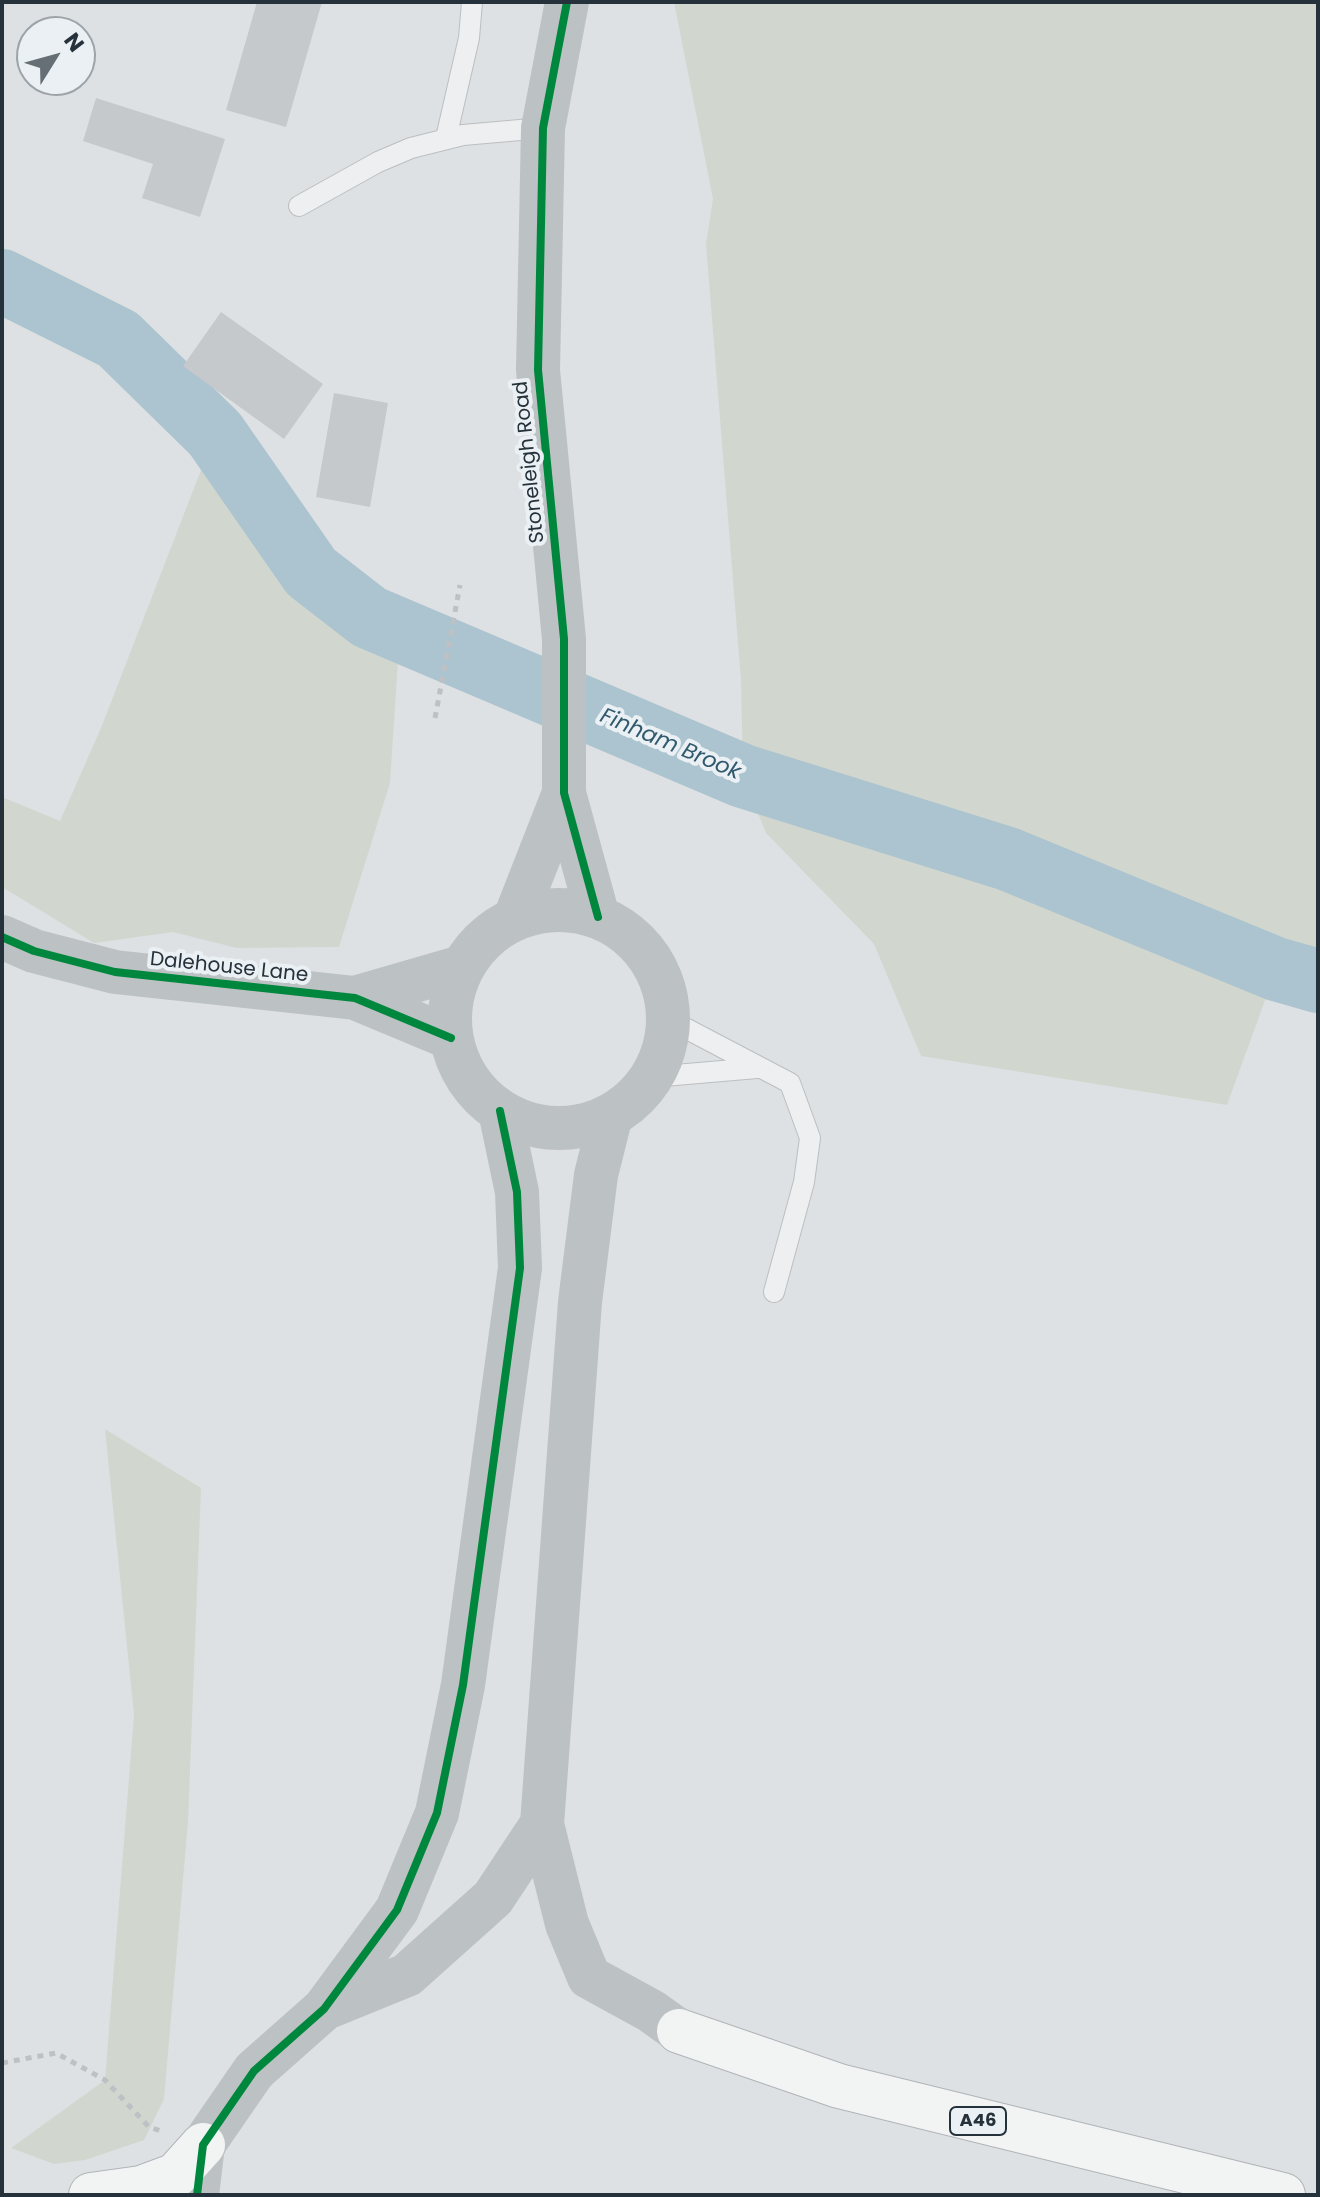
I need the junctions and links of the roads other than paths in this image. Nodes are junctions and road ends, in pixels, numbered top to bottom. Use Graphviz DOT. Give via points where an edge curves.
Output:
graph roads {
  1 [pos="472,2"];
  2 [pos="567,2"];
  3 [pos="543,128"];
  4 [pos="446,138"];
  5 [pos="299,206"];
  6 [pos="565,773"];
  7 [pos="598,917"];
  8 [pos="515,918"];
  9 [pos="2,937"];
  10 [pos="462,967"];
  11 [pos="355,998"];
  12 [pos="668,1019"];
  13 [pos="451,1038"];
  14 [pos="757,1068"];
  15 [pos="652,1077"];
  16 [pos="500,1111"];
  17 [pos="611,1115"];
  18 [pos="774,1292"];
  19 [pos="542,1824"];
  20 [pos="324,2009"];
  21 [pos="679,2031"];
  22 [pos="203,2145"];
  23 [pos="91,2195"];
  24 [pos="197,2195"];
  25 [pos="1283,2195"];
  1 -- 4 [label="lane"];
  2 -- 3 [label="street, Stoneleigh Road"];
  3 -- 4 [label="lane"];
  3 -- 6 [label="street, Stoneleigh Road" via="538,370 564,639"];
  4 -- 5 [label="lane" via="378,162"];
  6 -- 7 [label="street, Stoneleigh Road"];
  6 -- 8 [label="street, Stoneleigh Road"];
  7 -- 8 [label="street" via="571,910"];
  7 -- 12 [label="street" via="627,933 649,957 664,987"];
  8 -- 10 [label="street" via="485,938"];
  9 -- 11 [label="street, Dalehouse Lane" via="115,972"];
  10 -- 11 [label="street, Dalehouse Lane"];
  10 -- 13 [label="street" via="451,1001"];
  11 -- 13 [label="street, Dalehouse Lane"];
  12 -- 14 [label="lane"];
  12 -- 15 [label="street" via="664,1049"];
  13 -- 16 [label="street" via="460,1066 477,1092"];
  14 -- 15 [label="lane"];
  14 -- 18 [label="lane" via="790,1083 810,1138 804,1182"];
  15 -- 17 [label="street"];
  16 -- 17 [label="street" via="526,1124 555,1129 584,1126"];
  16 -- 20 [label="street" via="517,1192 520,1268 463,1685 437,1813 397,1910"];
  17 -- 19 [label="street" via="596,1175 580,1302"];
  19 -- 20 [label="street" via="493,1898 407,1975"];
  19 -- 21 [label="street" via="567,1924 589,1977"];
  20 -- 22 [label="street" via="254,2071"];
  21 -- 25 [label="highway, A46" via="839,2086"];
  22 -- 23 [label="highway" via="176,2175 141,2188"];
  22 -- 24 [label="street"];
}
